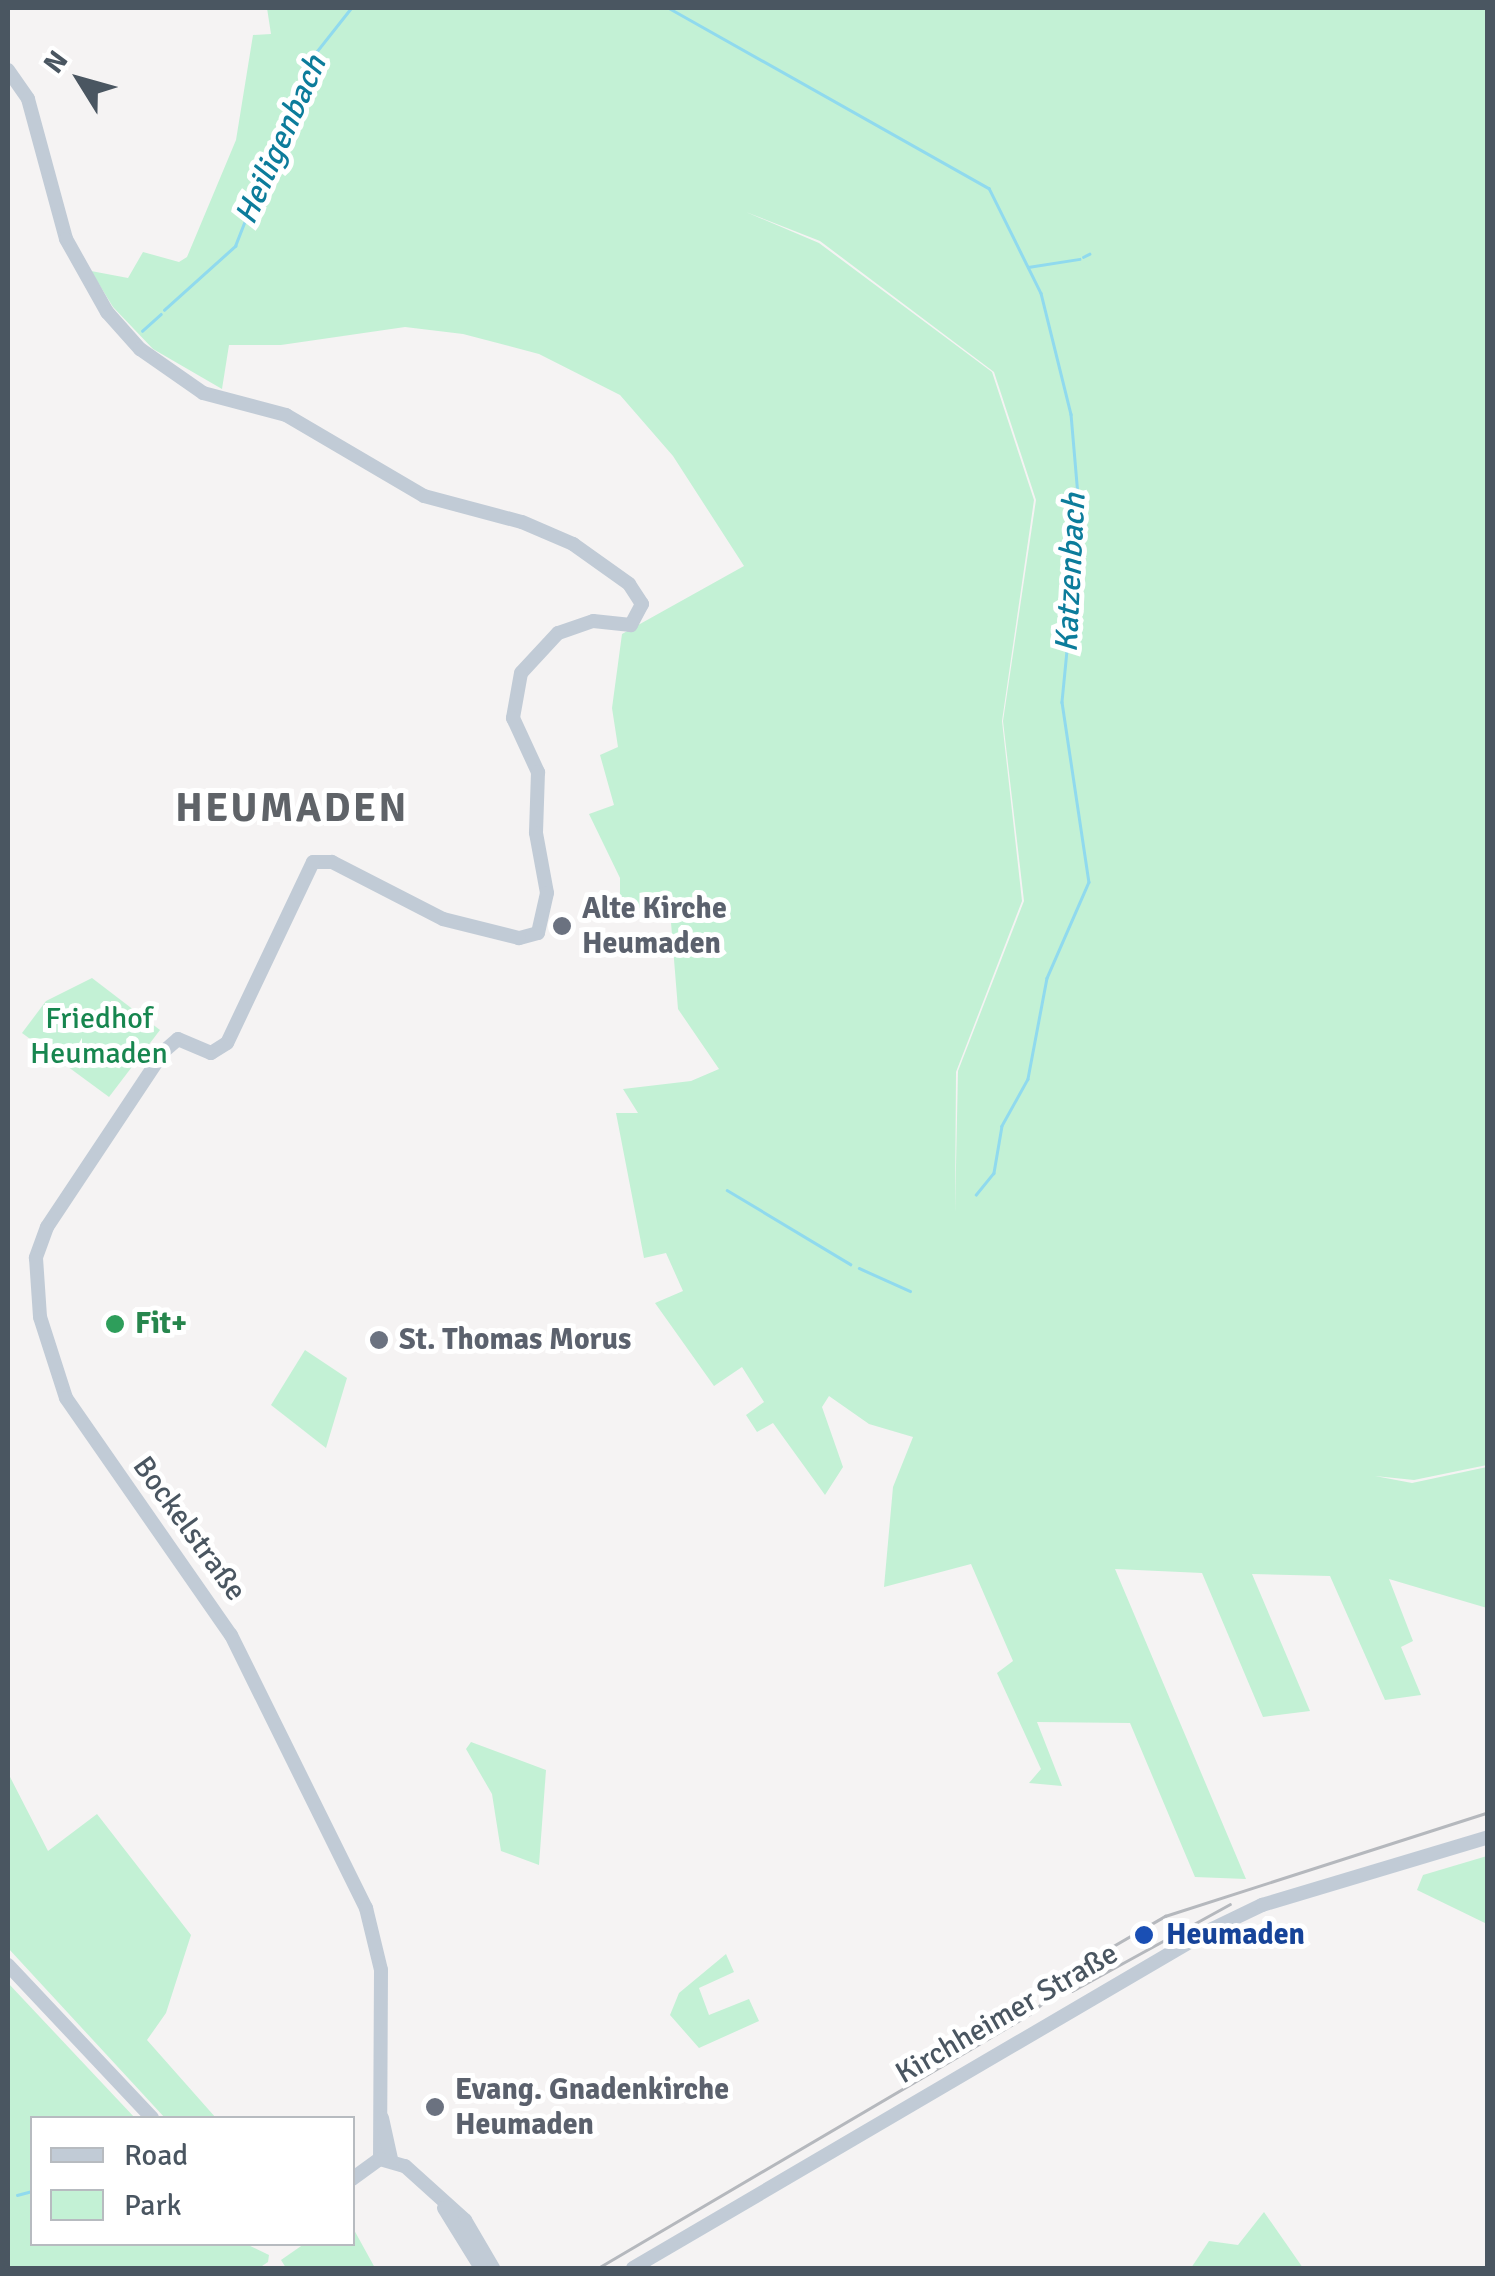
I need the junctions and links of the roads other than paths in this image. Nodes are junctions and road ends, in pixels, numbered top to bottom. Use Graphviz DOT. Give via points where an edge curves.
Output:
graph roads {
  1 [pos="8,70"];
  2 [pos="1488,1837"];
  3 [pos="8,1965"];
  4 [pos="150,2116"];
  5 [pos="385,2159"];
  6 [pos="355,2176"];
  7 [pos="441,2202"];
  8 [pos="481,2268"];
  9 [pos="494,2268"];
  10 [pos="634,2268"];
  1 -- 5 [label="street, Bockelstraße" via="35,120 66,239 107,312 140,350 194,388 286,415 424,496 522,522 574,544 629,584 642,604 631,625 593,621 558,633 521,674 513,718 538,772 536,832 548,893 538,933 519,938 426,913 332,862 313,862 240,1018 216,1053 178,1039 164,1050 48,1226 36,1258 35,1290 55,1371 75,1415 231,1635 366,1908 381,1970"];
  2 -- 10 [label="street, Kirchheimer Straße" via="1222,1923"];
  3 -- 4 [label="street"];
  5 -- 6 [label="street"];
  5 -- 7 [label="street"];
  7 -- 8 [label="street"];
  7 -- 9 [label="street" via="465,2220"];
}
